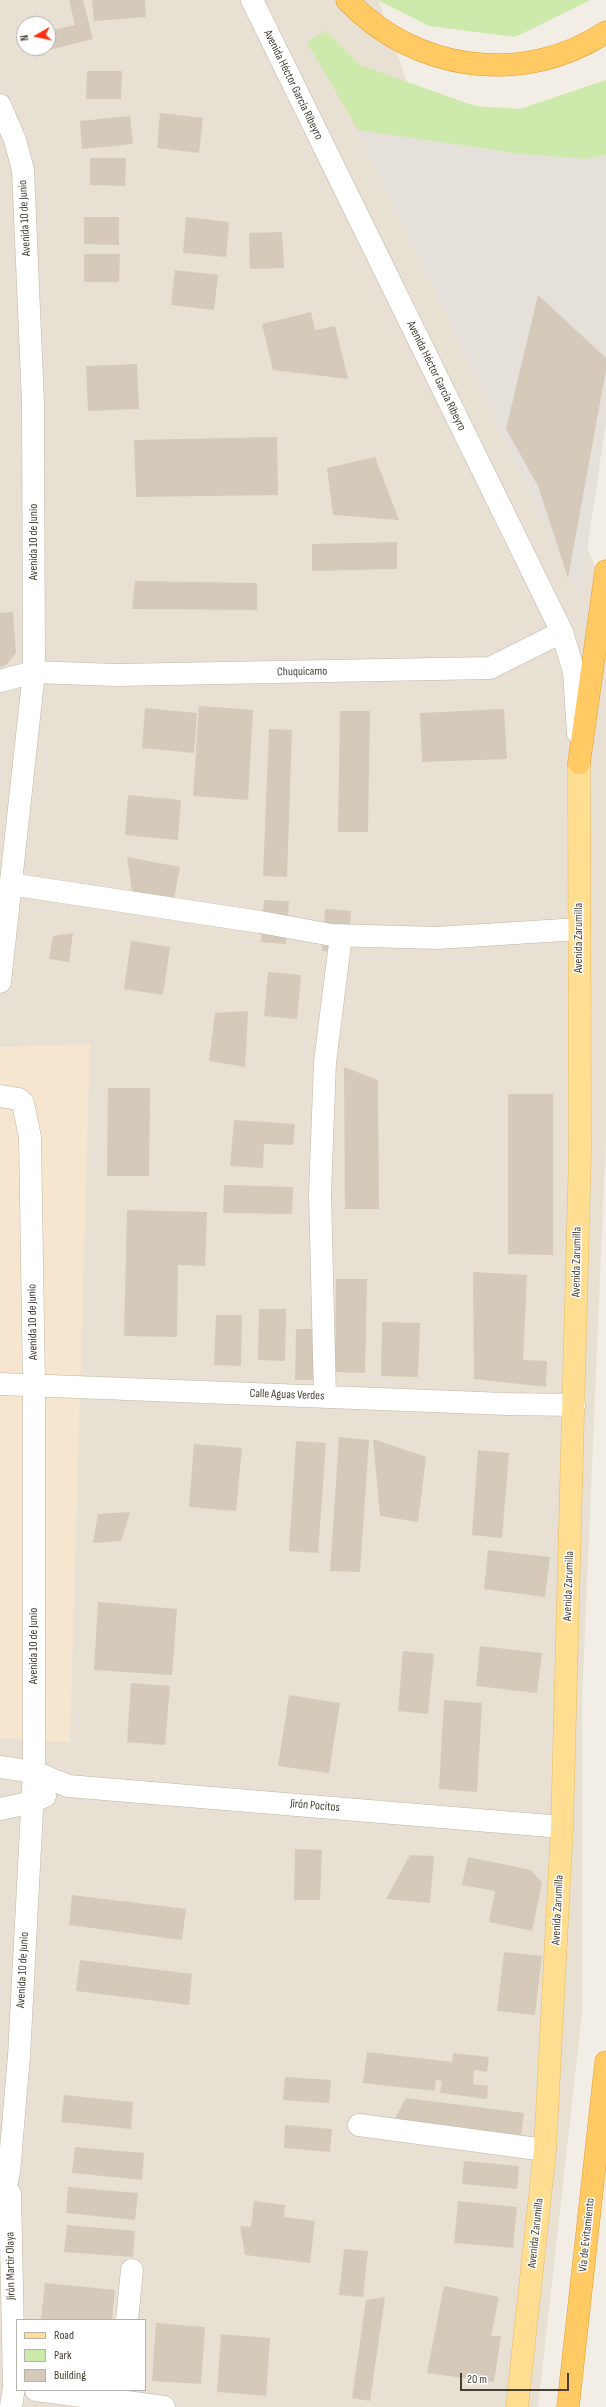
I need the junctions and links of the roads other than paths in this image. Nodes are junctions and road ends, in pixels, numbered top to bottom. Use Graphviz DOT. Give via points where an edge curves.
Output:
graph roads {
  1 [pos="252,0"];
  2 [pos="347,0"];
  3 [pos="606,32"];
  4 [pos="0,105"];
  5 [pos="606,571"];
  6 [pos="562,632"];
  7 [pos="34,672"];
  8 [pos="0,681"];
  9 [pos="579,763"];
  10 [pos="10,884"];
  11 [pos="579,929"];
  12 [pos="341,936"];
  13 [pos="0,982"];
  14 [pos="0,1096"];
  15 [pos="0,1384"];
  16 [pos="34,1385"];
  17 [pos="325,1396"];
  18 [pos="574,1405"];
  19 [pos="0,1767"];
  20 [pos="34,1772"];
  21 [pos="68,1786"];
  22 [pos="32,1802"];
  23 [pos="0,1809"];
  24 [pos="562,1827"];
  25 [pos="606,2062"];
  26 [pos="359,2125"];
  27 [pos="545,2150"];
  28 [pos="9,2172"];
  29 [pos="0,2213"];
  30 [pos="132,2270"];
  31 [pos="127,2319"];
  32 [pos="52,2391"];
  33 [pos="10,2392"];
  34 [pos="118,2395"];
  35 [pos="164,2407"];
  36 [pos="517,2407"];
  37 [pos="568,2407"];
  1 -- 6 [label="street, Avenida Héctor García Ribeyro"];
  2 -- 3 [label="highway" via="360,14 414,49 444,59 476,65 507,66 537,62 567,52"];
  4 -- 7 [label="street, Avenida 10 de Junio" via="15,140 23,170 33,403"];
  5 -- 9 [label="highway"];
  6 -- 7 [label="street, Chuquicamo" via="490,668 116,675"];
  6 -- 9 [label="street, Avenida Héctor García Ribeyro" via="574,672"];
  7 -- 8 [label="street, Chuquicamo"];
  7 -- 10 [label="street, Avenida 10 de Junio"];
  9 -- 11 [label="main road, Avenida Zarumilla"];
  10 -- 12 [label="street"];
  10 -- 13 [label="street, Avenida 10 de Junio"];
  11 -- 12 [label="street" via="437,938"];
  11 -- 18 [label="main road, Avenida Zarumilla" via="580,1152"];
  12 -- 17 [label="street" via="325,1062 320,1194"];
  14 -- 16 [label="street, Avenida 10 de Junio" via="20,1099 30,1137"];
  15 -- 16 [label="street, Calle Aguas Verdes"];
  16 -- 17 [label="street, Calle Aguas Verdes"];
  16 -- 20 [label="street, Avenida 10 de Junio"];
  17 -- 18 [label="street, Calle Aguas Verdes"];
  18 -- 24 [label="main road, Avenida Zarumilla"];
  19 -- 20 [label="street, Jirón Pocitos"];
  20 -- 21 [label="street, Jirón Pocitos"];
  20 -- 22 [label="street, Avenida 10 de Junio"];
  21 -- 22 [label="street, Jirón Pocitos"];
  21 -- 24 [label="street, Jirón Pocitos"];
  22 -- 23 [label="street, Jirón Pocitos"];
  22 -- 28 [label="street, Avenida 10 de Junio"];
  24 -- 27 [label="main road, Avenida Zarumilla"];
  25 -- 37 [label="highway, Vía de Evitamiento"];
  26 -- 27 [label="street"];
  27 -- 36 [label="main road, Avenida Zarumilla"];
  28 -- 29 [label="street, Avenida 10 de Junio"];
  28 -- 33 [label="street, Jirón Martir Olaya"];
  30 -- 31 [label="street"];
  32 -- 34 [label="street"];
  34 -- 35 [label="street"];
}
